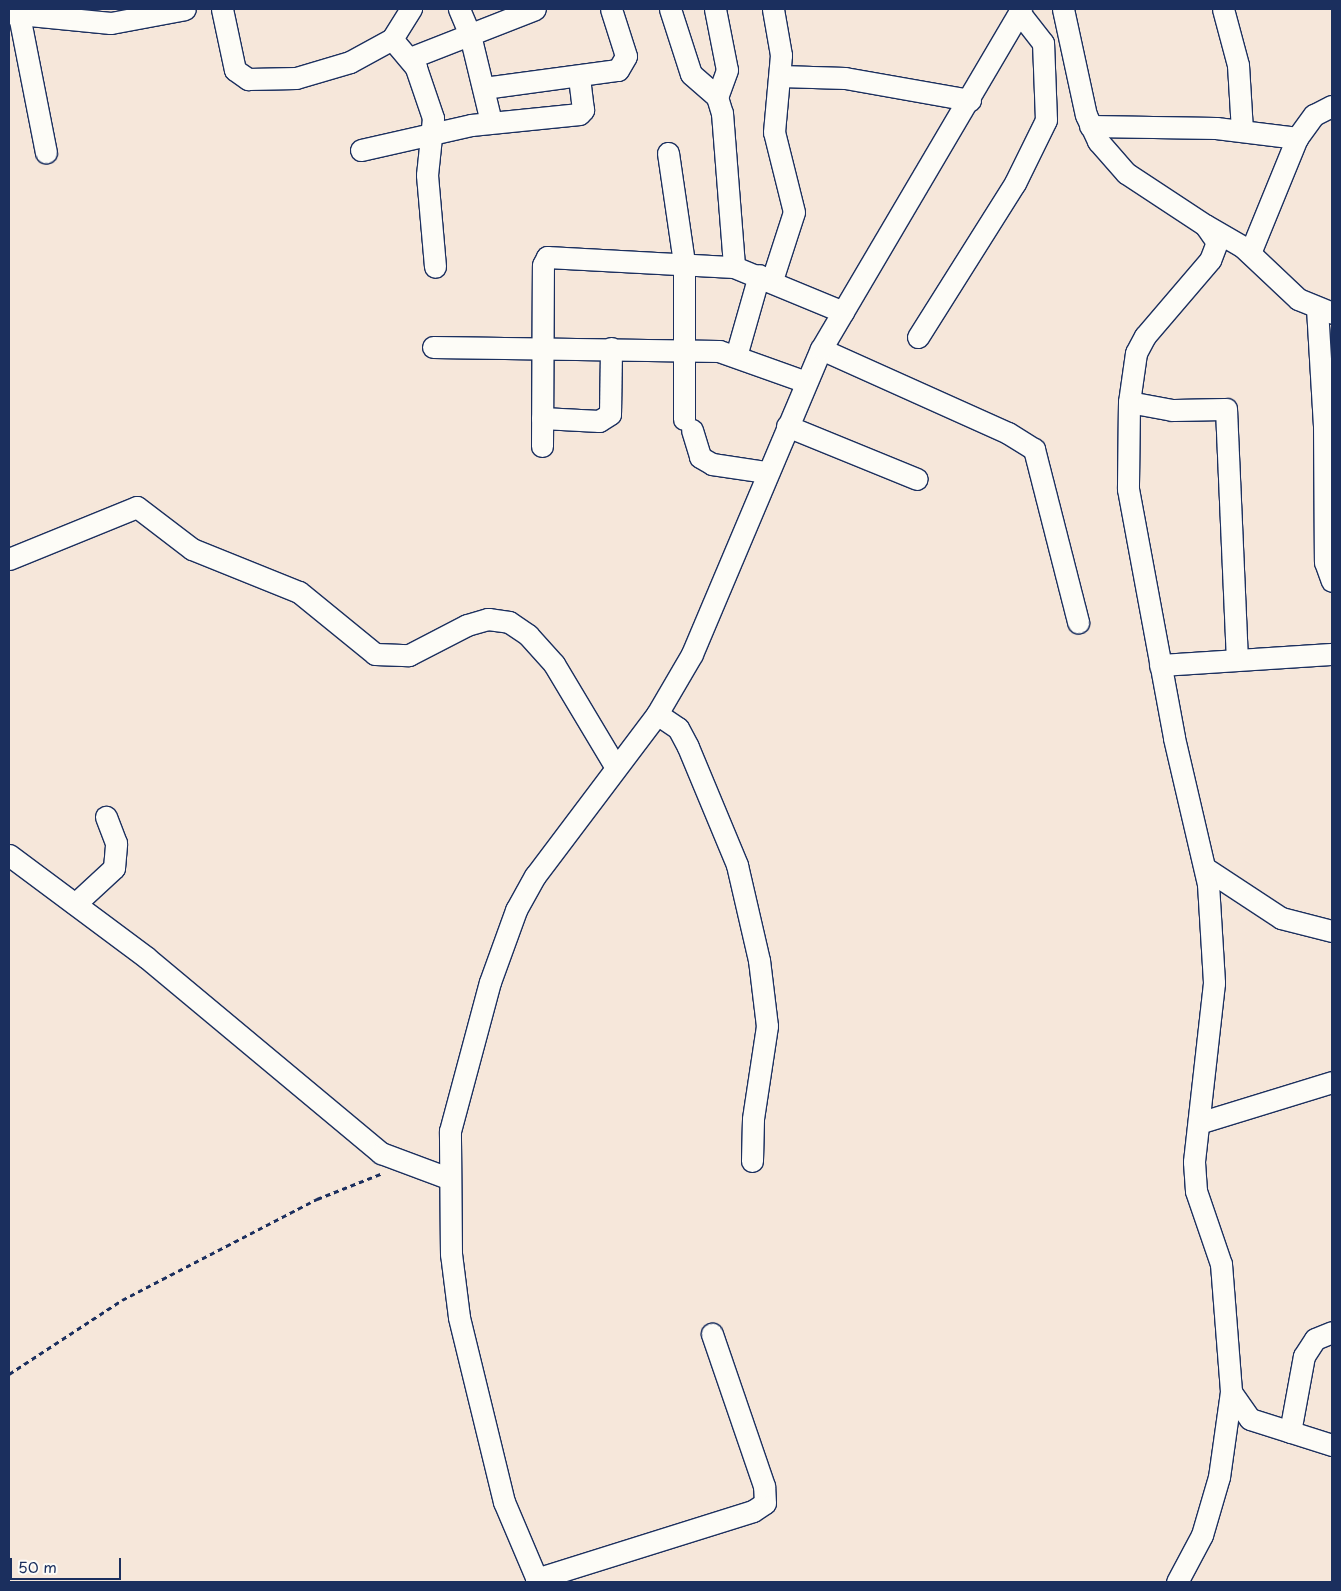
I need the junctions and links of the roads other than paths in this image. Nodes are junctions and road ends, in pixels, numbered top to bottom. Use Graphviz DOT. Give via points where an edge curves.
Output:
graph roads {
  1 [pos="185,9"];
  2 [pos="222,9"];
  3 [pos="411,9"];
  4 [pos="459,9"];
  5 [pos="536,9"];
  6 [pos="612,9"];
  7 [pos="670,9"];
  8 [pos="715,9"];
  9 [pos="773,9"];
  10 [pos="1063,9"];
  11 [pos="1223,9"];
  12 [pos="1021,10"];
  13 [pos="14,14"];
  14 [pos="470,35"];
  15 [pos="392,40"];
  16 [pos="410,58"];
  17 [pos="579,76"];
  18 [pos="780,76"];
  19 [pos="484,88"];
  20 [pos="717,98"];
  21 [pos="970,100"];
  22 [pos="1332,106"];
  23 [pos="491,122"];
  24 [pos="1090,126"];
  25 [pos="1242,130"];
  26 [pos="434,133"];
  27 [pos="1297,138"];
  28 [pos="361,150"];
  29 [pos="46,152"];
  30 [pos="668,153"];
  31 [pos="1205,225"];
  32 [pos="1250,253"];
  33 [pos="684,263"];
  34 [pos="435,267"];
  35 [pos="734,267"];
  36 [pos="766,278"];
  37 [pos="1325,311"];
  38 [pos="843,312"];
  39 [pos="918,337"];
  40 [pos="433,347"];
  41 [pos="543,348"];
  42 [pos="611,348"];
  43 [pos="684,349"];
  44 [pos="822,349"];
  45 [pos="736,356"];
  46 [pos="806,382"];
  47 [pos="1129,402"];
  48 [pos="542,418"];
  49 [pos="1328,425"];
  50 [pos="787,426"];
  51 [pos="542,446"];
  52 [pos="766,472"];
  53 [pos="917,479"];
  54 [pos="9,559"];
  55 [pos="1332,581"];
  56 [pos="1078,622"];
  57 [pos="1332,654"];
  58 [pos="1237,660"];
  59 [pos="1160,665"];
  60 [pos="657,714"];
  61 [pos="615,766"];
  62 [pos="106,817"];
  63 [pos="9,855"];
  64 [pos="1205,868"];
  65 [pos="75,904"];
  66 [pos="1332,931"];
  67 [pos="1332,1082"];
  68 [pos="1199,1123"];
  69 [pos="752,1160"];
  70 [pos="448,1178"];
  71 [pos="1332,1332"];
  72 [pos="712,1334"];
  73 [pos="1231,1392"];
  74 [pos="1290,1432"];
  75 [pos="1332,1444"];
  76 [pos="537,1581"];
  77 [pos="1177,1582"];
  1 -- 13 [label="street" via="111,24"];
  2 -- 15 [label="street" via="235,70 248,79 313,75"];
  3 -- 15 [label="street"];
  4 -- 14 [label="street"];
  5 -- 14 [label="street"];
  6 -- 17 [label="street" via="625,45 624,65 610,72"];
  7 -- 20 [label="street" via="692,74"];
  8 -- 20 [label="street" via="727,70"];
  9 -- 18 [label="street"];
  10 -- 24 [label="street"];
  11 -- 25 [label="street" via="1238,65"];
  12 -- 21 [label="street"];
  12 -- 39 [label="street" via="1043,43 1046,120 1024,166"];
  13 -- 29 [label="street"];
  14 -- 16 [label="street"];
  14 -- 19 [label="street"];
  15 -- 16 [label="street"];
  16 -- 26 [label="street" via="430,105"];
  17 -- 19 [label="street"];
  17 -- 23 [label="street" via="583,110 579,114"];
  18 -- 21 [label="street" via="845,78"];
  18 -- 36 [label="street" via="774,132 794,212"];
  19 -- 23 [label="street"];
  20 -- 35 [label="street" via="727,154"];
  21 -- 38 [label="street"];
  22 -- 27 [label="street" via="1314,115"];
  23 -- 26 [label="street"];
  24 -- 25 [label="street"];
  24 -- 31 [label="street" via="1109,157 1126,173"];
  25 -- 27 [label="street"];
  26 -- 28 [label="street"];
  26 -- 34 [label="street" via="427,175"];
  27 -- 32 [label="street"];
  30 -- 33 [label="street"];
  31 -- 32 [label="street"];
  31 -- 47 [label="street" via="1217,242 1215,250 1145,336 1134,360"];
  32 -- 37 [label="street" via="1281,287"];
  33 -- 35 [label="street"];
  33 -- 41 [label="street" via="547,257 543,265"];
  33 -- 43 [label="street"];
  35 -- 36 [label="street"];
  36 -- 38 [label="street"];
  36 -- 45 [label="street"];
  37 -- 49 [label="street"];
  38 -- 44 [label="street"];
  40 -- 41 [label="street"];
  41 -- 42 [label="street"];
  41 -- 48 [label="street"];
  42 -- 43 [label="street"];
  42 -- 48 [label="street" via="610,414 599,421"];
  43 -- 45 [label="street"];
  43 -- 52 [label="street" via="688,424 700,457 712,464"];
  44 -- 46 [label="street"];
  44 -- 56 [label="street" via="1008,433 1034,449"];
  45 -- 46 [label="street"];
  46 -- 50 [label="street"];
  47 -- 58 [label="street" via="1172,410 1226,409"];
  47 -- 59 [label="street" via="1128,489 1133,536"];
  48 -- 51 [label="street"];
  49 -- 55 [label="street" via="1325,562"];
  50 -- 52 [label="street"];
  50 -- 53 [label="street"];
  52 -- 60 [label="street" via="692,654"];
  54 -- 61 [label="street" via="137,507 192,549 299,592 375,654 409,655 467,625 488,619 509,622 528,635 554,664"];
  57 -- 58 [label="street"];
  58 -- 59 [label="street"];
  59 -- 64 [label="street"];
  60 -- 61 [label="street"];
  60 -- 69 [label="street" via="678,728 688,748 736,865 757,951 766,1026 753,1119"];
  61 -- 70 [label="street" via="555,845 516,910 457,1097"];
  62 -- 65 [label="street" via="116,843 114,868"];
  63 -- 65 [label="street"];
  64 -- 66 [label="street" via="1281,918"];
  64 -- 68 [label="street" via="1214,984"];
  65 -- 70 [label="street" via="381,1154 403,1165"];
  67 -- 68 [label="street"];
  68 -- 73 [label="street" via="1196,1190 1221,1264"];
  70 -- 76 [label="street" via="453,1286 459,1317 504,1502"];
  71 -- 74 [label="street" via="1315,1339 1307,1351"];
  72 -- 76 [label="street" via="764,1486 765,1503 753,1511"];
  73 -- 74 [label="street" via="1250,1419"];
  73 -- 77 [label="street" via="1219,1477 1202,1535"];
  74 -- 75 [label="street"];
}
